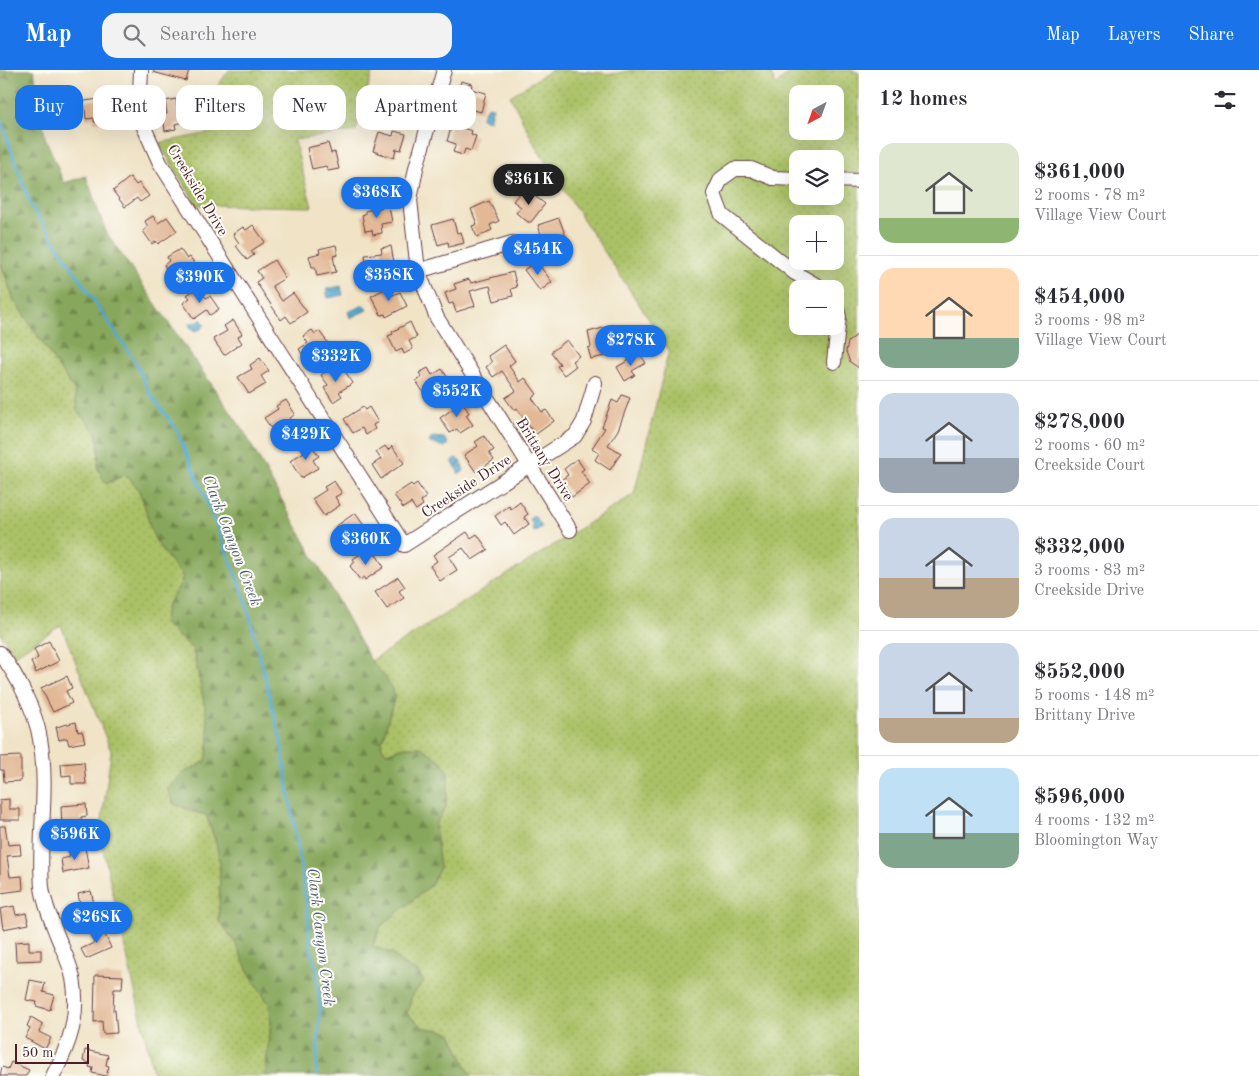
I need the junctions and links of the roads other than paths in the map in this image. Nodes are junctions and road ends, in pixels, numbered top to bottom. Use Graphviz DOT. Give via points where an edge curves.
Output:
graph roads {
  1 [pos="141,70"];
  2 [pos="444,70"];
  3 [pos="789,179"];
  4 [pos="844,180"];
  5 [pos="859,181"];
  6 [pos="512,243"];
  7 [pos="418,271"];
  8 [pos="807,280"];
  9 [pos="837,335"];
  10 [pos="834,362"];
  11 [pos="594,383"];
  12 [pos="529,465"];
  13 [pos="570,530"];
  14 [pos="0,653"];
  15 [pos="53,1076"];
  1 -- 12 [label="street, Creekside Drive" via="139,116 160,163 404,545"];
  2 -- 7 [label="street, Brittany Drive" via="420,151 410,200"];
  3 -- 8 [label="street" via="773,178 751,169 735,169 721,179 714,194 722,215"];
  4 -- 5 [label="street"];
  6 -- 7 [label="street"];
  7 -- 12 [label="street, Brittany Drive" via="437,318"];
  9 -- 10 [label="street"];
  11 -- 12 [label="street" via="584,421 575,436"];
  12 -- 13 [label="street, Brittany Drive"];
  14 -- 15 [label="street" via="28,702 40,738 42,890 73,976 73,1028 67,1050"];
}
